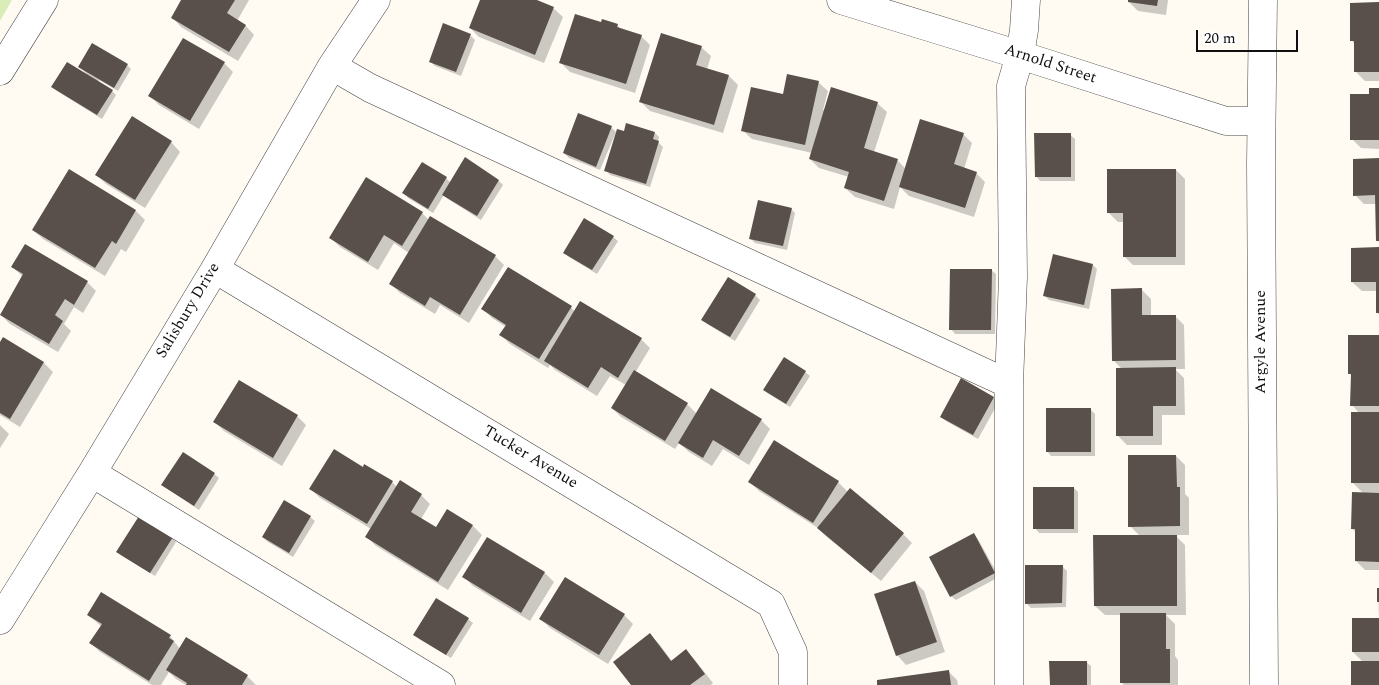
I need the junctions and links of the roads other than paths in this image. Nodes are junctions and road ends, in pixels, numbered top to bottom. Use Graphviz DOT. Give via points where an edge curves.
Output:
graph roads {
  1 [pos="44,0"];
  2 [pos="376,0"];
  3 [pos="841,0"];
  4 [pos="1026,0"];
  5 [pos="1263,0"];
  6 [pos="1020,55"];
  7 [pos="332,66"];
  8 [pos="0,71"];
  9 [pos="1261,121"];
  10 [pos="215,269"];
  11 [pos="1009,384"];
  12 [pos="92,473"];
  13 [pos="0,620"];
  14 [pos="442,685"];
  15 [pos="793,685"];
  16 [pos="1009,685"];
  17 [pos="1264,685"];
  1 -- 8 [label="street"];
  2 -- 7 [label="street, Salisbury Drive"];
  3 -- 6 [label="street, Arnold Street"];
  4 -- 6 [label="street"];
  5 -- 9 [label="street, Argyle Avenue"];
  6 -- 9 [label="street, Arnold Street" via="1226,122"];
  6 -- 11 [label="street" via="1011,86 1013,277"];
  7 -- 10 [label="street, Salisbury Drive"];
  7 -- 11 [label="street" via="370,88"];
  9 -- 17 [label="street, Argyle Avenue"];
  10 -- 12 [label="street, Salisbury Drive"];
  10 -- 15 [label="street, Tucker Avenue" via="771,604 793,652"];
  11 -- 16 [label="street"];
  12 -- 13 [label="street, Salisbury Drive"];
  12 -- 14 [label="street"];
}
